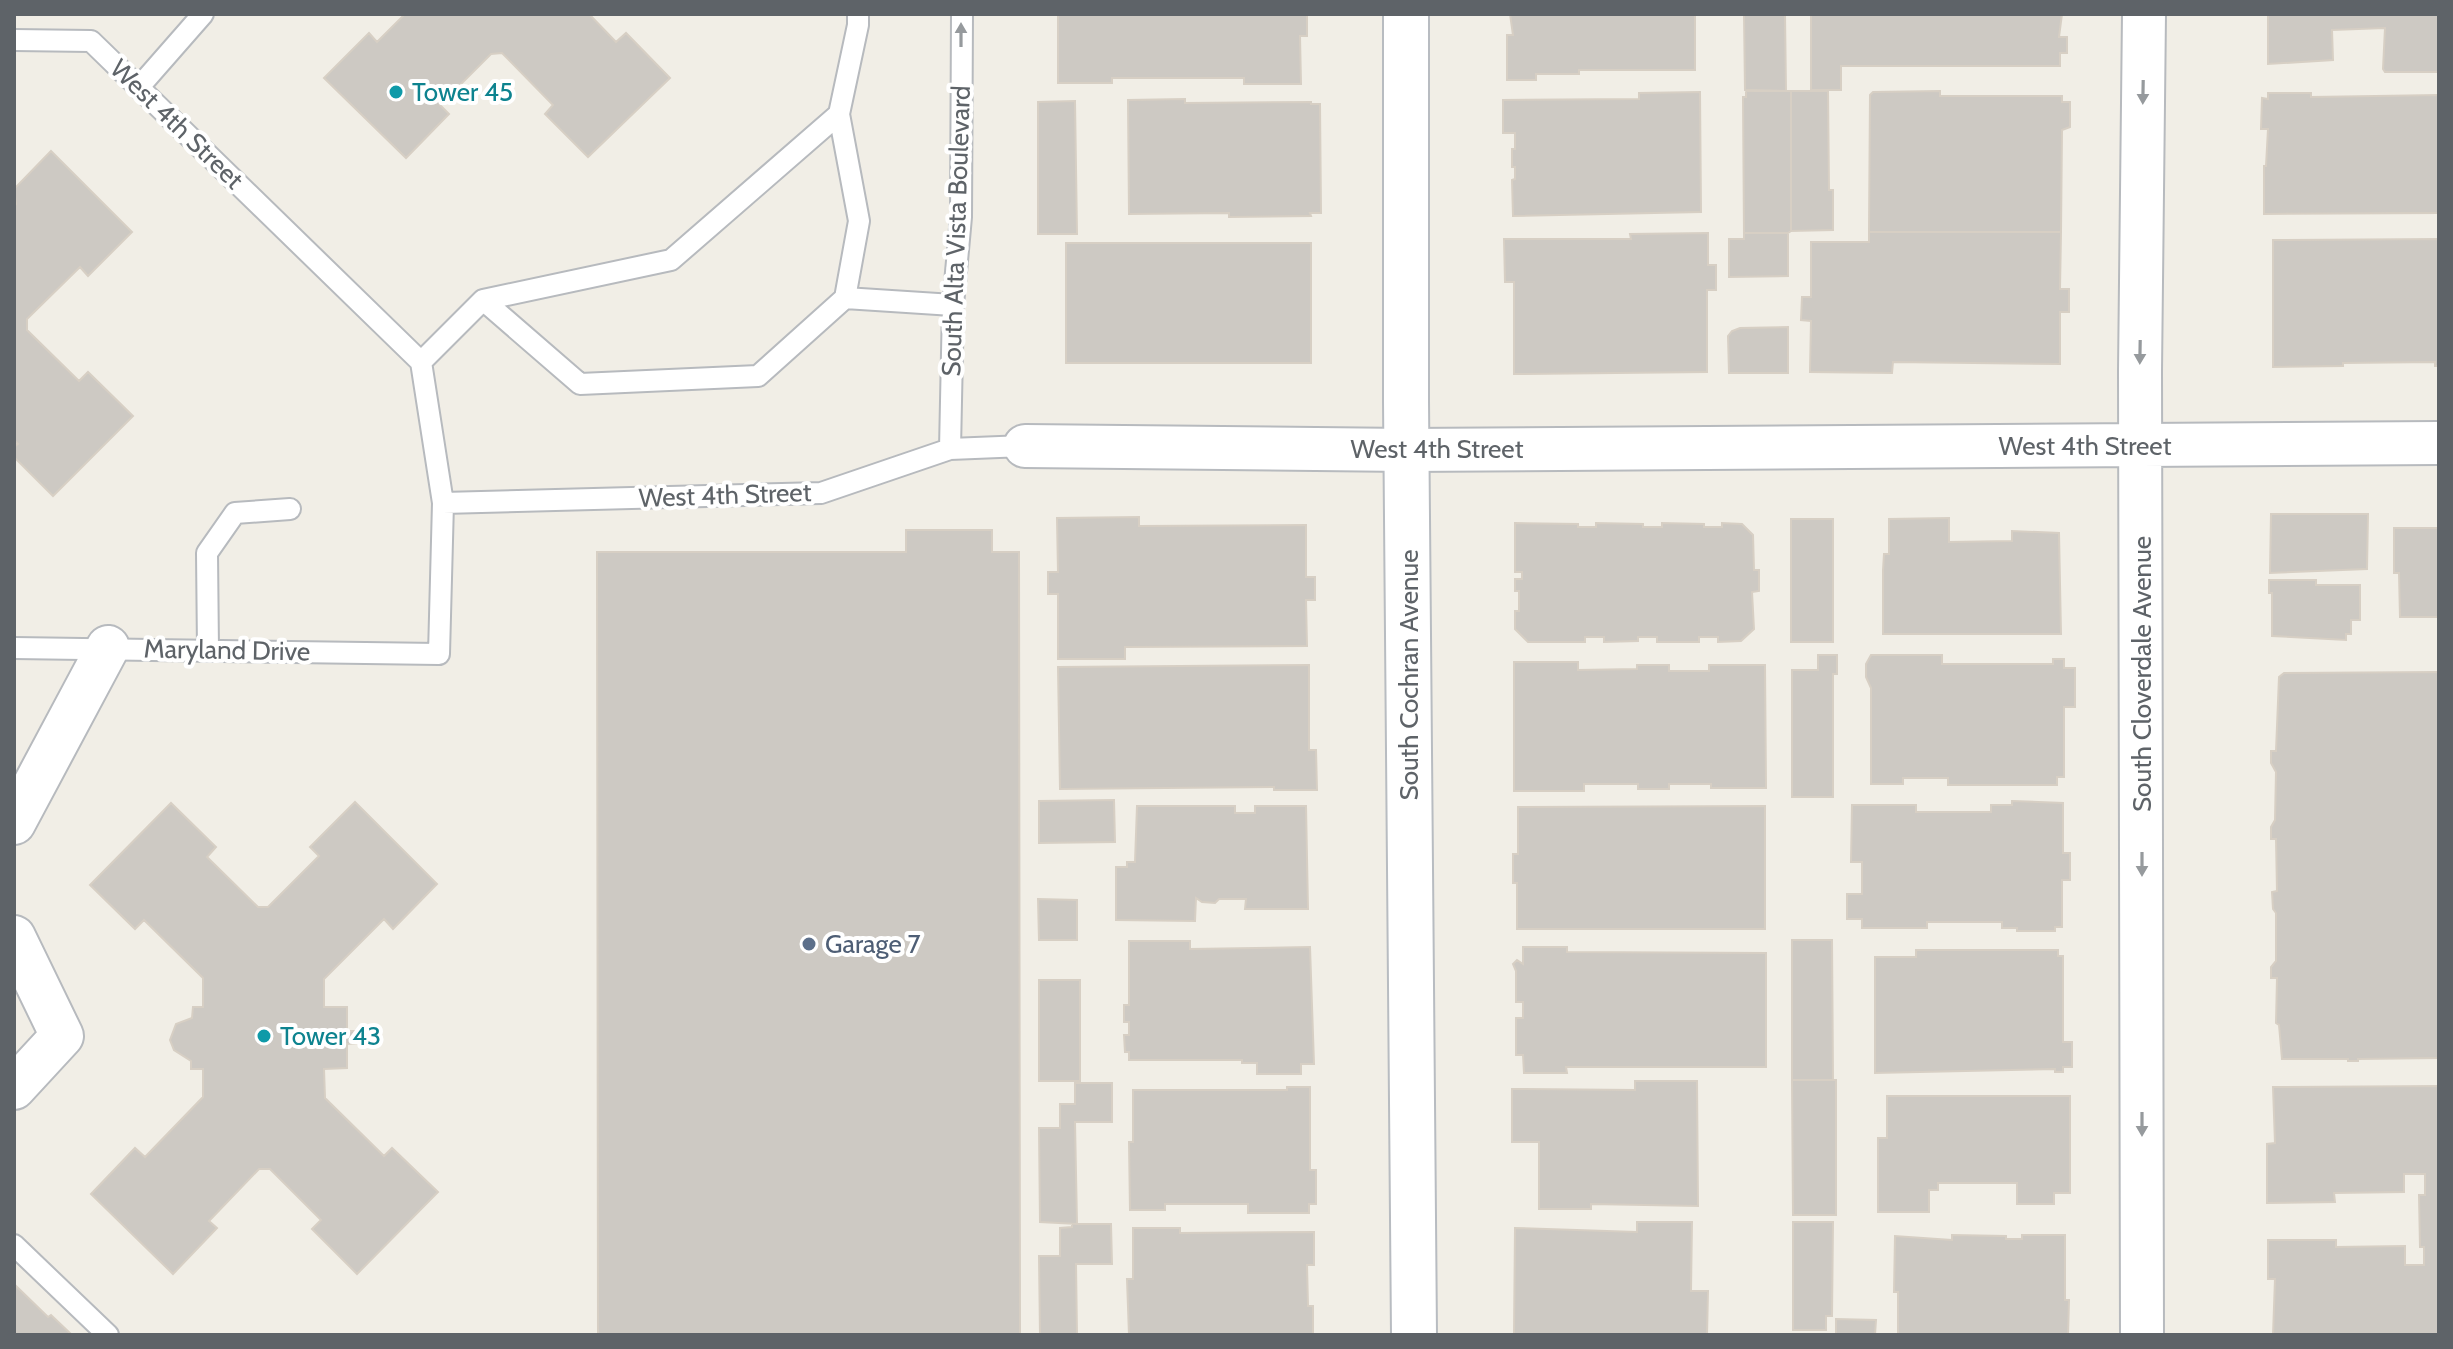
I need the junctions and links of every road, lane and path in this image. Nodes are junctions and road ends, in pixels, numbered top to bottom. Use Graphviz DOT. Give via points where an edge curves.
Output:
graph roads {
  1 [pos="203,14"];
  2 [pos="858,14"];
  3 [pos="962,14"];
  4 [pos="1406,14"];
  5 [pos="2144,14"];
  6 [pos="14,40"];
  7 [pos="139,87"];
  8 [pos="839,114"];
  9 [pos="845,298"];
  10 [pos="483,300"];
  11 [pos="953,305"];
  12 [pos="421,362"];
  13 [pos="2439,443"];
  14 [pos="1025,446"];
  15 [pos="2142,446"];
  16 [pos="950,449"];
  17 [pos="1407,450"];
  18 [pos="443,503"];
  19 [pos="290,509"];
  20 [pos="108,647"];
  21 [pos="14,648"];
  22 [pos="208,650"];
  23 [pos="20,800"];
  24 [pos="14,937"];
  25 [pos="14,1088"];
  26 [pos="14,1245"];
  27 [pos="108,1335"];
  28 [pos="1414,1335"];
  29 [pos="2142,1335"];
  1 -- 7 [label="lane"];
  2 -- 8 [label="lane"];
  11 -- 3 [label="lane, South Alta Vista Boulevard, one-way" via="961,217"];
  4 -- 17 [label="street, South Cochran Avenue"];
  5 -- 15 [label="street, South Cloverdale Avenue, one-way"];
  6 -- 7 [label="lane, West 4th Street" via="91,41"];
  7 -- 12 [label="lane, West 4th Street"];
  8 -- 9 [label="lane" via="859,221"];
  8 -- 10 [label="lane" via="671,260"];
  9 -- 10 [label="lane" via="758,376 580,384"];
  9 -- 11 [label="lane"];
  10 -- 12 [label="lane"];
  11 -- 16 [label="lane, South Alta Vista Boulevard"];
  12 -- 18 [label="lane"];
  13 -- 15 [label="street, West 4th Street"];
  14 -- 16 [label="lane, West 4th Street"];
  14 -- 17 [label="street, West 4th Street"];
  15 -- 17 [label="street, West 4th Street"];
  15 -- 29 [label="street, South Cloverdale Avenue, one-way"];
  16 -- 18 [label="lane, West 4th Street" via="821,493"];
  17 -- 28 [label="street, South Cochran Avenue"];
  18 -- 22 [label="lane, Maryland Drive" via="439,654"];
  19 -- 22 [label="lane" via="235,513 207,553"];
  20 -- 21 [label="lane, Maryland Drive"];
  20 -- 22 [label="lane, Maryland Drive"];
  20 -- 23 [label="street"];
  24 -- 25 [label="street" via="62,1036"];
  26 -- 27 [label="lane"];
}
